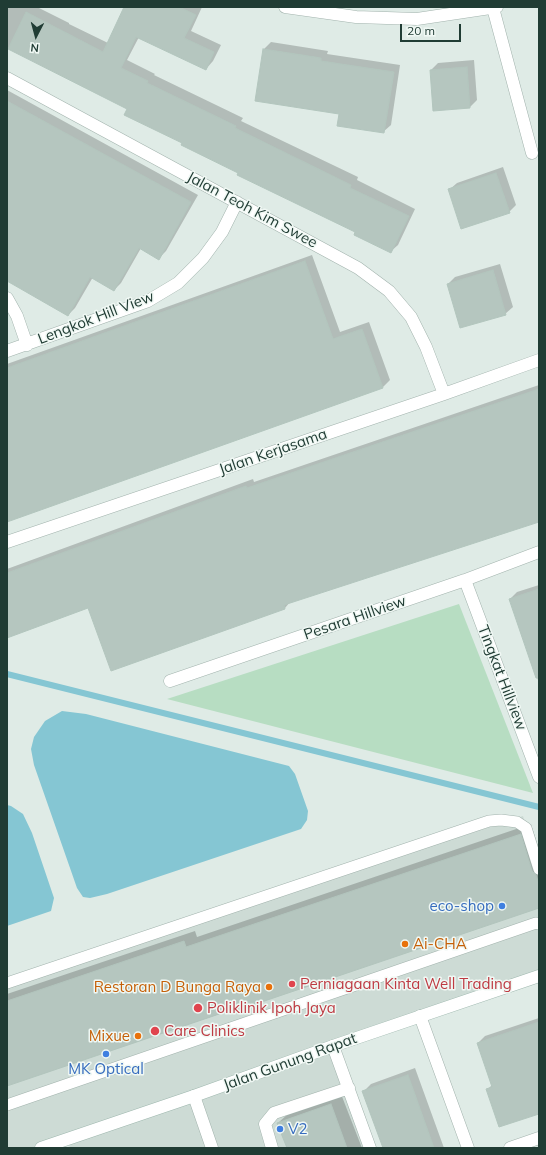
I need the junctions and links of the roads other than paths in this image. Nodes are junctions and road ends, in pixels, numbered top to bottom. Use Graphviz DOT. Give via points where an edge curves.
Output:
graph roads {
  1 [pos="285,7"];
  2 [pos="495,8"];
  3 [pos="7,78"];
  4 [pos="532,153"];
  5 [pos="237,202"];
  6 [pos="7,298"];
  7 [pos="27,345"];
  8 [pos="7,351"];
  9 [pos="539,360"];
  10 [pos="444,394"];
  11 [pos="7,542"];
  12 [pos="539,552"];
  13 [pos="465,580"];
  14 [pos="170,681"];
  15 [pos="539,777"];
  16 [pos="539,869"];
  17 [pos="539,924"];
  18 [pos="539,976"];
  19 [pos="7,983"];
  20 [pos="420,1016"];
  21 [pos="333,1046"];
  22 [pos="349,1088"];
  23 [pos="194,1096"];
  24 [pos="7,1105"];
  25 [pos="539,1138"];
  26 [pos="41,1148"];
  27 [pos="212,1148"];
  28 [pos="272,1148"];
  29 [pos="370,1148"];
  30 [pos="468,1148"];
  31 [pos="510,1148"];
  1 -- 2 [label="street" via="356,17 416,19"];
  2 -- 4 [label="street"];
  3 -- 5 [label="street, Jalan Teoh Kim Swee"];
  5 -- 7 [label="street, Lengkok Hill View" via="222,232 178,283 148,301"];
  5 -- 10 [label="street, Jalan Teoh Kim Swee" via="358,268 389,291 411,318 426,347"];
  6 -- 7 [label="street" via="17,316"];
  7 -- 8 [label="street, Lengkok Hill View"];
  9 -- 10 [label="street, Jalan Kerjasama"];
  10 -- 11 [label="street, Jalan Kerjasama"];
  12 -- 13 [label="street, Pesara Hillview"];
  13 -- 14 [label="street, Pesara Hillview"];
  13 -- 15 [label="street, Tingkat Hillview"];
  16 -- 19 [label="lane" via="526,828 517,822 489,821"];
  17 -- 24 [label="lane"];
  18 -- 20 [label="street, Jalan Gunung Rapat"];
  20 -- 21 [label="street, Jalan Gunung Rapat"];
  20 -- 30 [label="street"];
  21 -- 22 [label="street"];
  21 -- 23 [label="street, Jalan Gunung Rapat"];
  22 -- 28 [label="street" via="274,1113 265,1124"];
  22 -- 29 [label="street"];
  23 -- 26 [label="street, Jalan Gunung Rapat"];
  23 -- 27 [label="street"];
  25 -- 31 [label="street"];
}
